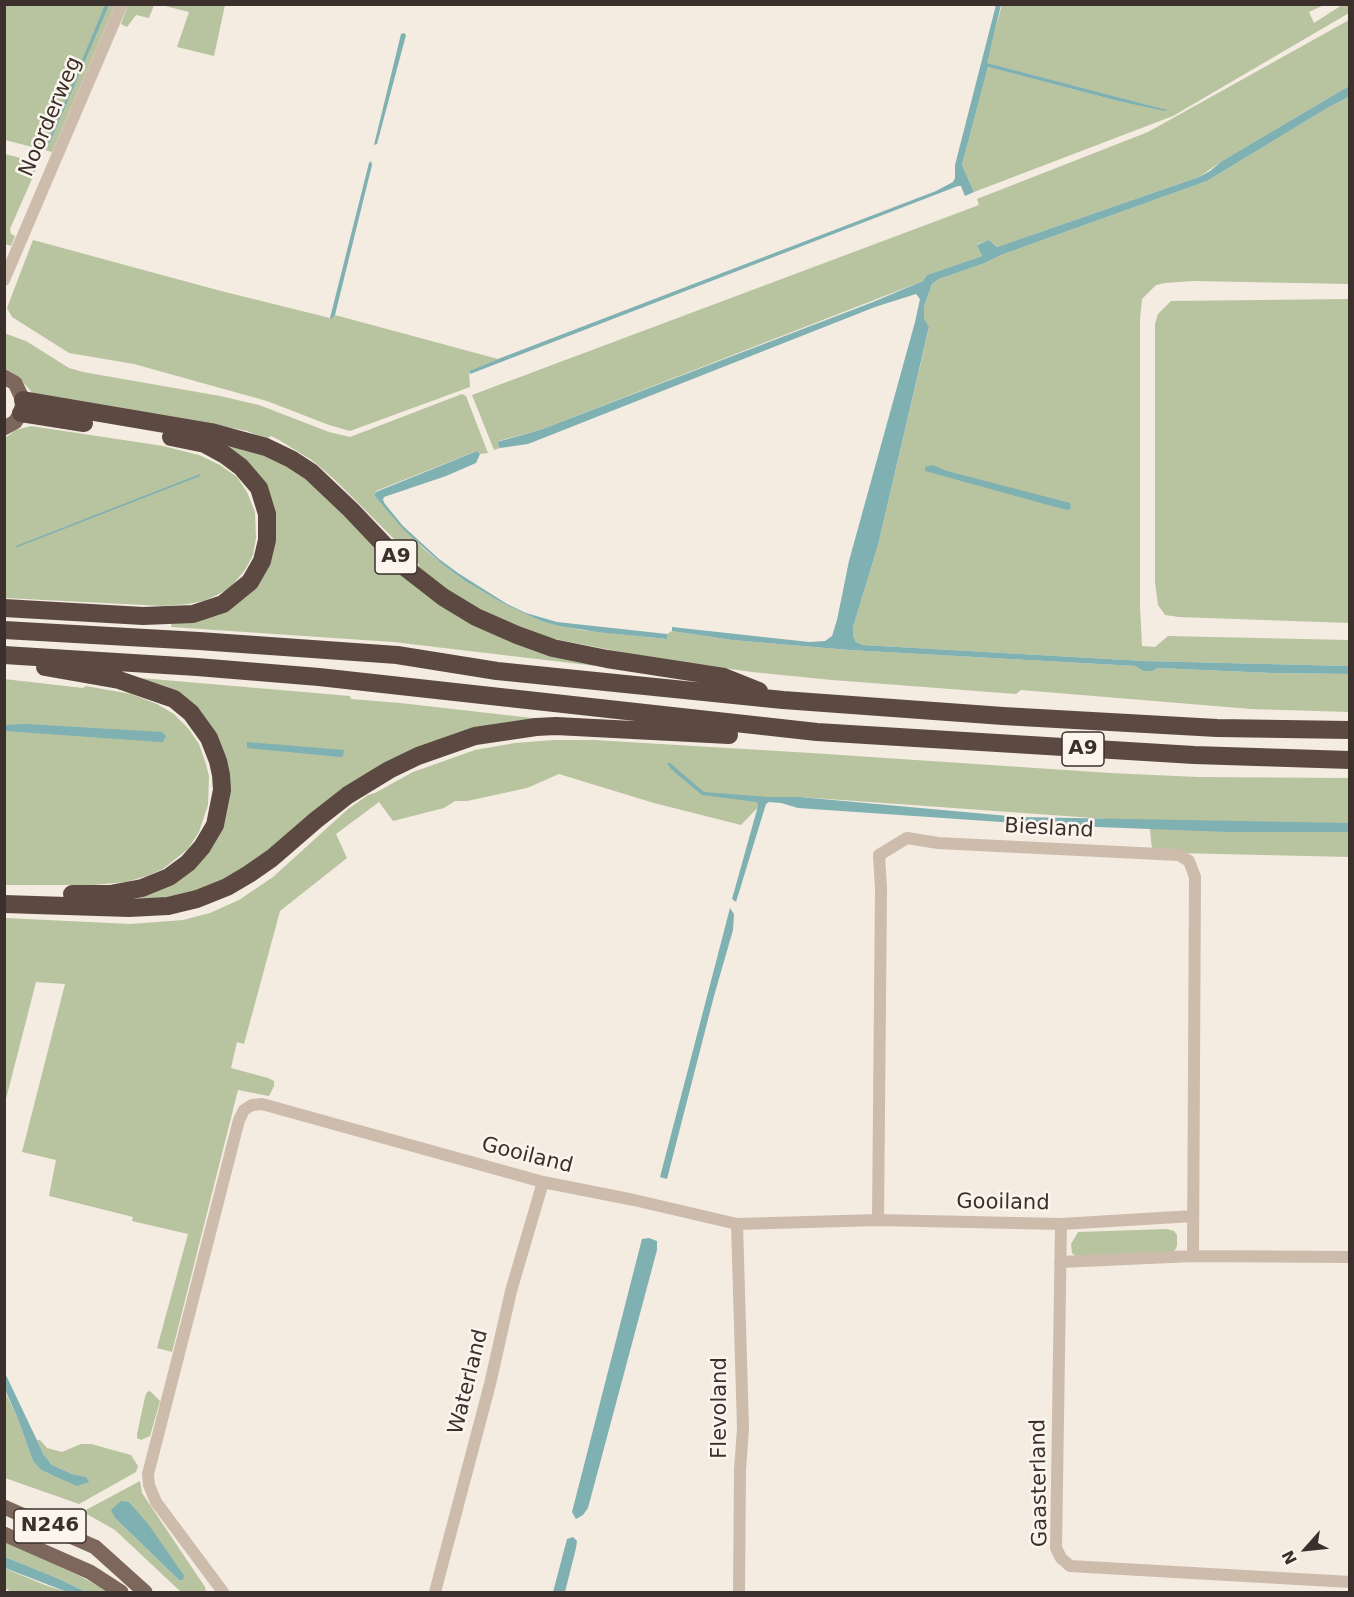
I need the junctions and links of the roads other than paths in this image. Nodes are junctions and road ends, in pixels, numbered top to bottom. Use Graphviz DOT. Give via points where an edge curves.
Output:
graph roads {
  1 [pos="122,4"];
  2 [pos="4,280"];
  3 [pos="4,377"];
  4 [pos="22,407"];
  5 [pos="4,428"];
  6 [pos="4,608"];
  7 [pos="4,630"];
  8 [pos="4,657"];
  9 [pos="783,700"];
  10 [pos="1350,730"];
  11 [pos="817,732"];
  12 [pos="1350,760"];
  13 [pos="4,891"];
  14 [pos="4,904"];
  15 [pos="36,905"];
  16 [pos="4,911"];
  17 [pos="543,1182"];
  18 [pos="1193,1216"];
  19 [pos="878,1220"];
  20 [pos="737,1224"];
  21 [pos="1061,1224"];
  22 [pos="1193,1256"];
  23 [pos="1350,1257"];
  24 [pos="1060,1262"];
  25 [pos="4,1507"];
  26 [pos="4,1534"];
  27 [pos="1350,1582"];
  28 [pos="121,1593"];
  29 [pos="145,1593"];
  30 [pos="223,1593"];
  31 [pos="435,1593"];
  32 [pos="739,1593"];
  1 -- 2 [label="street, Noorderweg"];
  3 -- 4 [label="main road" via="20,391"];
  4 -- 5 [label="main road" via="15,422"];
  4 -- 6 [label="highway" via="205,444 225,454 242,467 258,488 267,514 267,540 262,561 250,582 223,604 193,614 143,616"];
  4 -- 9 [label="highway, A9" via="211,432 266,447 311,472 407,569 476,617 553,648 724,677"];
  7 -- 9 [label="highway, A9" via="397,655 497,671"];
  8 -- 11 [label="highway, A9" via="308,676"];
  8 -- 13 [label="highway, A9" via="119,680 174,699 191,713 209,738 218,761 222,790 215,825 202,847 188,863 156,884 110,894"];
  9 -- 10 [label="highway, A9" via="1217,728"];
  11 -- 12 [label="highway, A9" via="1194,755"];
  11 -- 15 [label="highway, A9" via="752,738 556,726 475,736 389,770 348,795 264,864 217,891 168,906"];
  14 -- 15 [label="highway, A9"];
  15 -- 16 [label="highway"];
  17 -- 20 [label="street, Gooiland"];
  17 -- 30 [label="street, Gooiland" via="262,1104 244,1110 148,1474 156,1502"];
  17 -- 31 [label="street, Waterland"];
  18 -- 19 [label="street, Biesland" via="1195,877 1189,861 1179,855 938,843 907,838 879,855"];
  18 -- 21 [label="street, Gooiland"];
  18 -- 22 [label="street, Biesland"];
  19 -- 20 [label="street, Gooiland"];
  19 -- 21 [label="street, Gooiland"];
  20 -- 32 [label="street, Flevoland" via="743,1428"];
  21 -- 24 [label="street, Gaasterland"];
  22 -- 23 [label="street"];
  22 -- 24 [label="street"];
  24 -- 27 [label="street, Gaasterland" via="1056,1548 1061,1558 1070,1566"];
  25 -- 29 [label="main road, N246" via="95,1548"];
  26 -- 28 [label="main road, N246" via="90,1572"];
}
